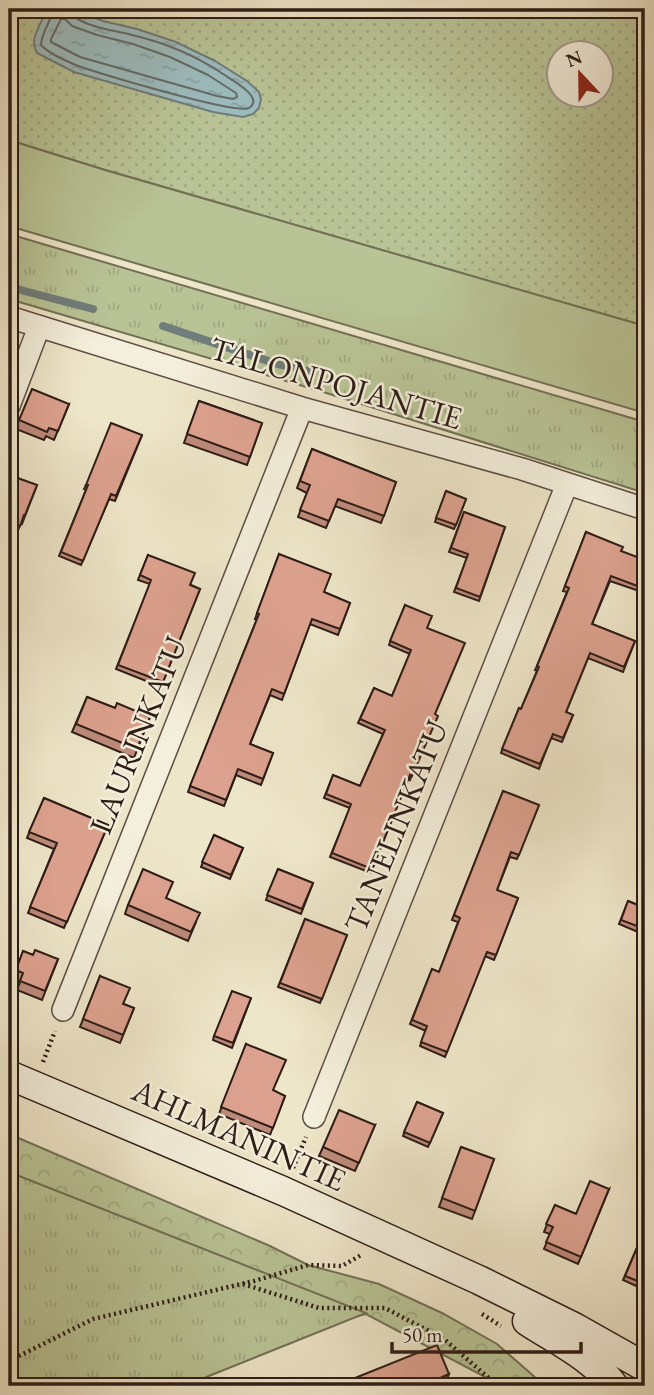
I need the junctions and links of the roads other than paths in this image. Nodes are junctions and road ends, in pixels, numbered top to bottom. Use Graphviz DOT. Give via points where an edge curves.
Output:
graph roads {
  1 [pos="9,317"];
  2 [pos="39,327"];
  3 [pos="9,406"];
  4 [pos="302,408"];
  5 [pos="567,484"];
  6 [pos="645,509"];
  7 [pos="63,1010"];
  8 [pos="21,1080"];
  9 [pos="314,1117"];
  10 [pos="441,1263"];
  11 [pos="645,1367"];
  12 [pos="614,1386"];
  1 -- 2 [label="street, TALONPOJANTIE"];
  2 -- 3 [label="street"];
  2 -- 4 [label="street, TALONPOJANTIE"];
  4 -- 5 [label="street, TALONPOJANTIE"];
  4 -- 7 [label="street, LAURINKATU"];
  5 -- 6 [label="street, TALONPOJANTIE"];
  5 -- 9 [label="street, TANELINKATU"];
  8 -- 10 [label="main road, AHLMANINTIE"];
  10 -- 11 [label="main road, AHLMANINTIE"];
  10 -- 12 [label="main road, AHLMANINTIE" via="593,1363"];
}
